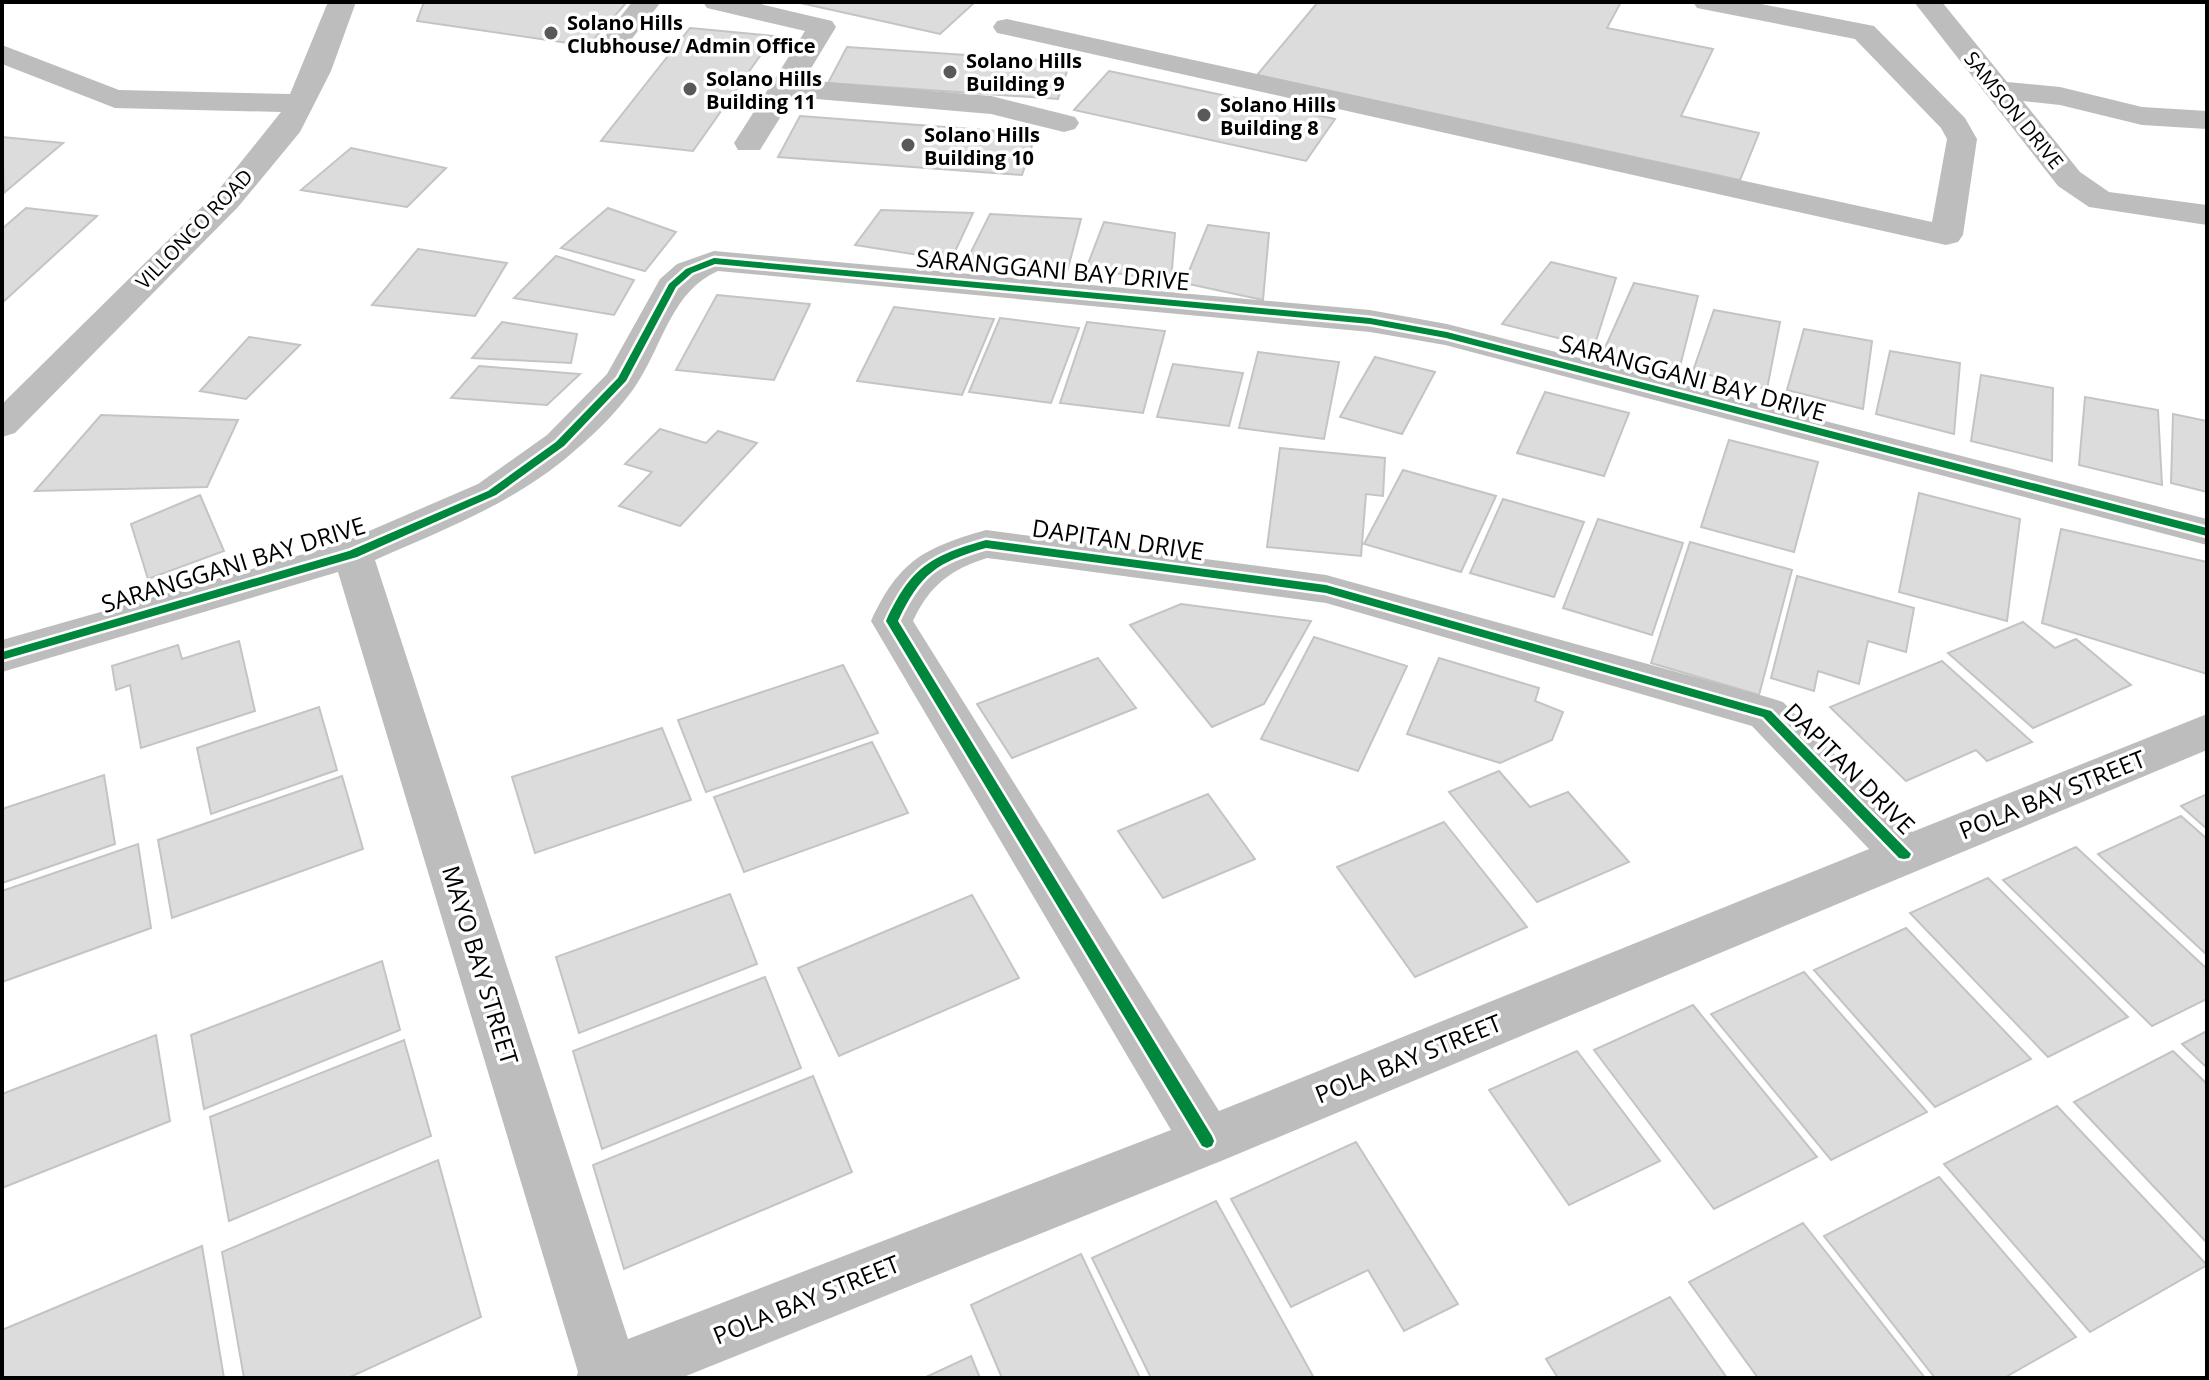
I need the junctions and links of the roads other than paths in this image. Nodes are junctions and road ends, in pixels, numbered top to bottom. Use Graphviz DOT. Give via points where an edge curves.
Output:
graph roads {
  1 [pos="342,2"];
  2 [pos="647,2"];
  3 [pos="717,2"];
  4 [pos="1707,2"];
  5 [pos="1872,2"];
  6 [pos="1928,2"];
  7 [pos="1007,27"];
  8 [pos="1864,32"];
  9 [pos="609,49"];
  10 [pos="2,54"];
  11 [pos="785,87"];
  12 [pos="1998,90"];
  13 [pos="300,103"];
  14 [pos="2207,120"];
  15 [pos="1064,123"];
  16 [pos="749,143"];
  17 [pos="2207,215"];
  18 [pos="2,425"];
  19 [pos="2207,532"];
  20 [pos="353,554"];
  21 [pos="2,656"];
  22 [pos="2207,731"];
  23 [pos="1904,854"];
  24 [pos="1207,1141"];
  25 [pos="608,1377"];
  1 -- 13 [label="street, VILLONCO ROAD"];
  2 -- 9 [label="street"];
  3 -- 11 [label="street" via="822,27"];
  4 -- 8 [label="street"];
  5 -- 8 [label="street"];
  6 -- 12 [label="street, SAMSON DRIVE"];
  7 -- 8 [label="street" via="1946,235 1962,139 1954,124"];
  10 -- 13 [label="street" via="115,99"];
  11 -- 15 [label="street" via="991,105"];
  11 -- 16 [label="street"];
  12 -- 14 [label="street" via="2060,96 2142,116"];
  12 -- 17 [label="street, SAMSON DRIVE" via="2069,179 2100,200"];
  13 -- 18 [label="street, VILLONCO ROAD" via="289,126 227,200"];
  19 -- 20 [label="street, SARANGGANI BAY DRIVE" via="1447,335 1370,321 714,261 689,271 672,286 622,379 560,444 492,493"];
  20 -- 21 [label="street, SARANGGANI BAY DRIVE"];
  20 -- 25 [label="street, MAYO BAY STREET"];
  22 -- 23 [label="street, POLA BAY STREET"];
  23 -- 24 [label="street, POLA BAY STREET"];
  23 -- 24 [label="street, DAPITAN DRIVE" via="1767,714 1326,589 986,544 941,557 906,589 892,621"];
  24 -- 25 [label="street, POLA BAY STREET"];
}
